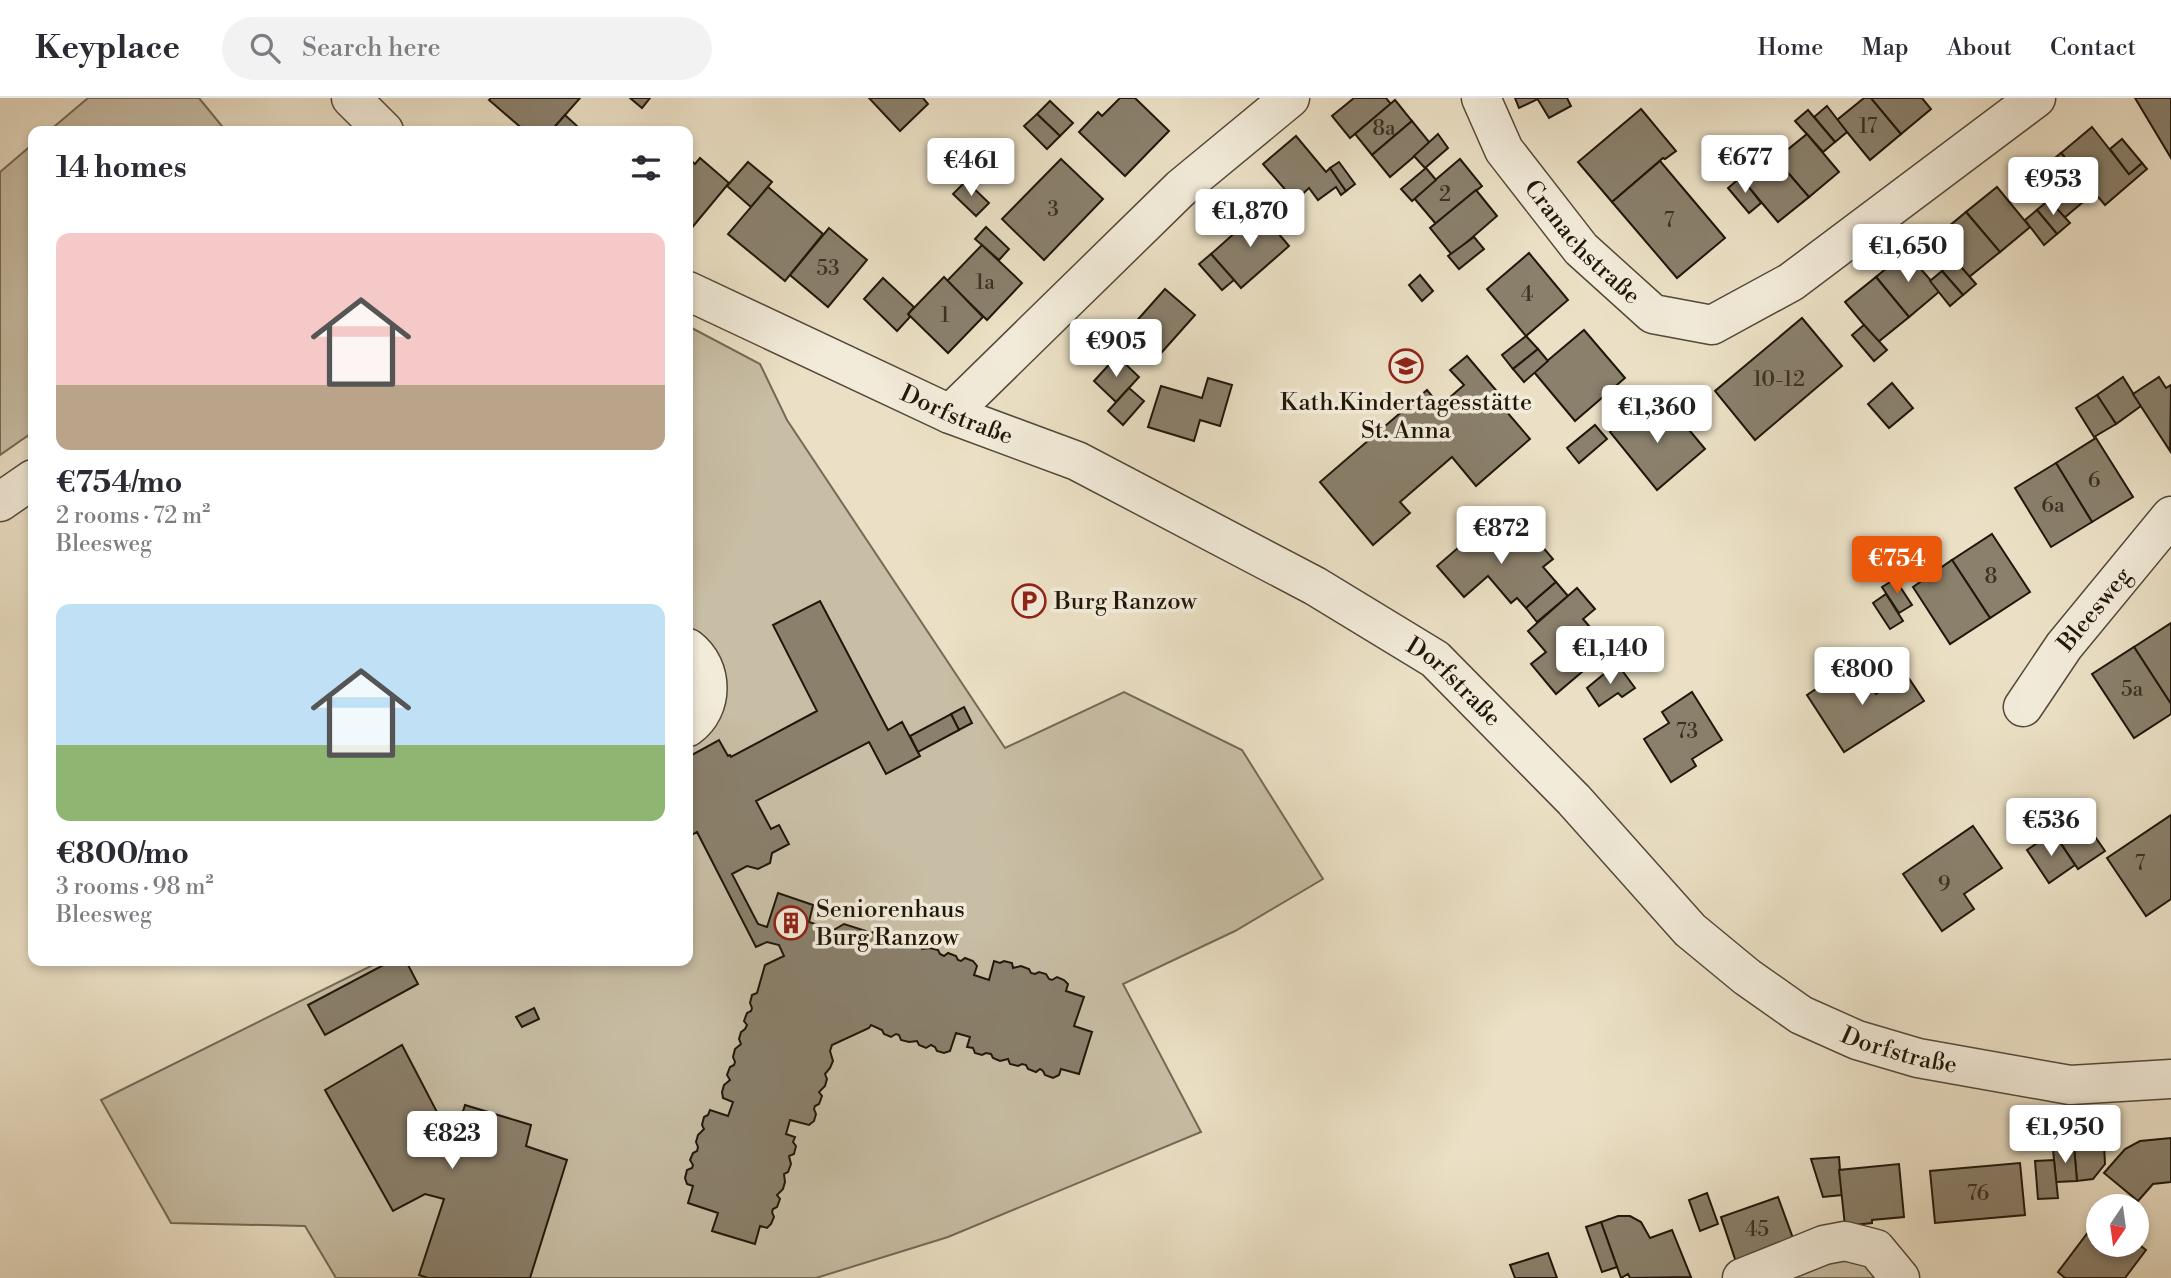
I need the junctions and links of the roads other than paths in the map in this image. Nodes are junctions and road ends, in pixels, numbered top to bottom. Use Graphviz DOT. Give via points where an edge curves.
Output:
graph roads {
  1 [pos="351,98"];
  2 [pos="1290,98"];
  3 [pos="1481,98"];
  4 [pos="2036,98"];
  5 [pos="379,126"];
  6 [pos="693,293"];
  7 [pos="950,414"];
  8 [pos="28,482"];
  9 [pos="0,502"];
  10 [pos="2171,516"];
  11 [pos="693,652"];
  12 [pos="2023,707"];
  13 [pos="693,721"];
  14 [pos="2171,1079"];
  15 [pos="1742,1278"];
  16 [pos="1900,1278"];
  1 -- 5 [label="street"];
  2 -- 7 [label="street" via="1181,188"];
  3 -- 4 [label="street, Cranachstraße" via="1504,149 1581,249 1653,314 1712,326 1791,282"];
  6 -- 7 [label="street, Dorfstraße"];
  7 -- 14 [label="street, Dorfstraße" via="1077,461 1315,586 1435,659 1574,800 1689,930 1801,1015 1857,1040 1918,1058 2070,1086"];
  8 -- 9 [label="street"];
  10 -- 12 [label="street, Bleesweg" via="2064,646"];
  11 -- 13 [label="street" via="706,671 708,688 702,711"];
  15 -- 16 [label="street" via="1845,1241 1876,1249"];
}
